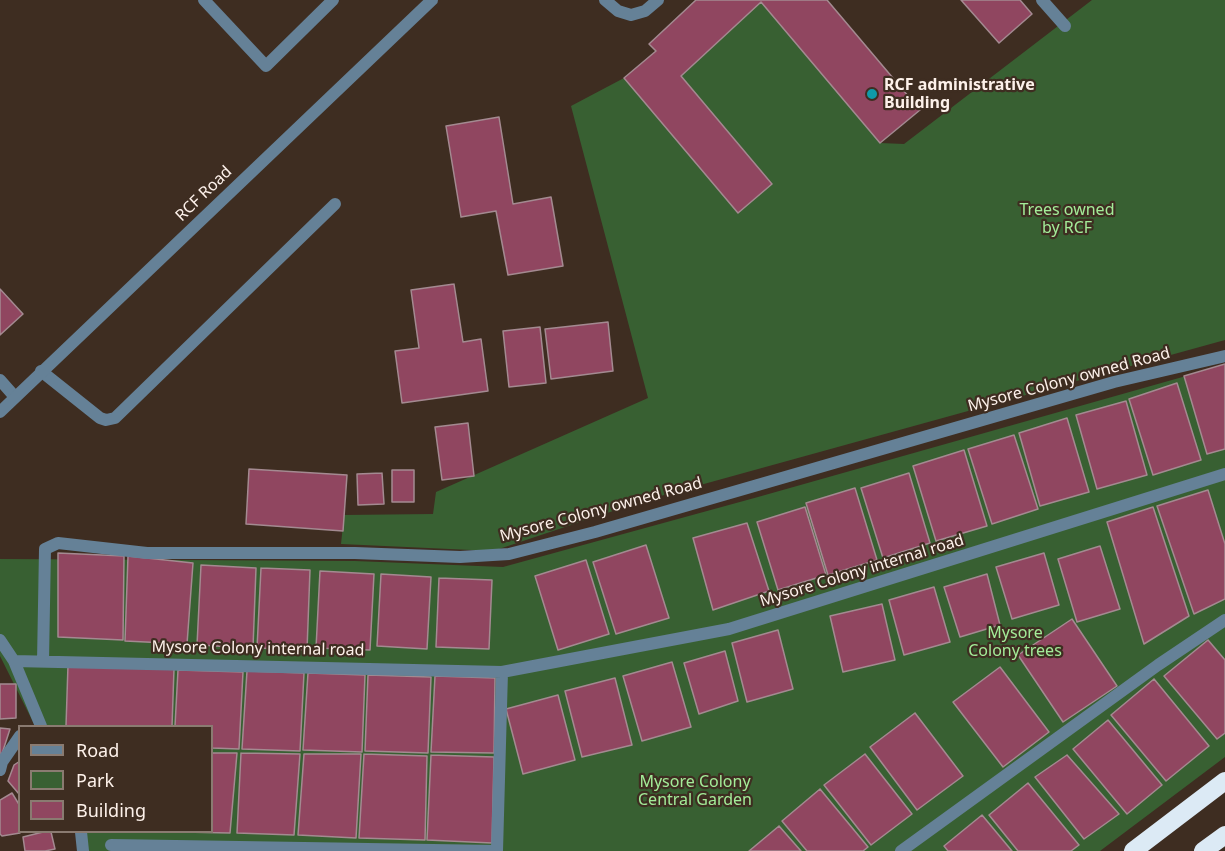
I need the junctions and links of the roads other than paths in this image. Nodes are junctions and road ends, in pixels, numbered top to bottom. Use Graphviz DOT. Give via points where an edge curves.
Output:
graph roads {
  1 [pos="204,0"];
  2 [pos="333,0"];
  3 [pos="432,0"];
  4 [pos="605,0"];
  5 [pos="657,0"];
  6 [pos="1042,0"];
  7 [pos="1065,26"];
  8 [pos="335,204"];
  9 [pos="1225,356"];
  10 [pos="41,371"];
  11 [pos="0,380"];
  12 [pos="15,397"];
  13 [pos="0,412"];
  14 [pos="1225,474"];
  15 [pos="1225,620"];
  16 [pos="0,640"];
  17 [pos="14,661"];
  18 [pos="43,661"];
  19 [pos="502,672"];
  20 [pos="36,723"];
  21 [pos="18,739"];
  22 [pos="0,770"];
  23 [pos="1225,781"];
  24 [pos="81,833"];
  25 [pos="1225,835"];
  26 [pos="111,845"];
  27 [pos="83,851"];
  28 [pos="497,851"];
  29 [pos="901,851"];
  30 [pos="1133,851"];
  31 [pos="1203,851"];
  1 -- 2 [label="street" via="266,66"];
  3 -- 10 [label="street, RCF Road"];
  4 -- 5 [label="street" via="618,11 631,15 645,11"];
  6 -- 7 [label="street"];
  8 -- 10 [label="street" via="115,418 100,418"];
  9 -- 18 [label="street, Mysore Colony owned Road" via="1114,382 509,554 147,553 58,543 45,549"];
  10 -- 12 [label="street, RCF Road"];
  11 -- 12 [label="street"];
  12 -- 13 [label="street, RCF Road"];
  14 -- 19 [label="street, Mysore Colony internal road" via="729,629"];
  15 -- 29 [label="street" via="1158,664"];
  16 -- 17 [label="street"];
  17 -- 18 [label="street, Mysore Colony internal road"];
  17 -- 20 [label="street"];
  18 -- 19 [label="street, Mysore Colony internal road"];
  19 -- 28 [label="street"];
  21 -- 22 [label="street"];
  23 -- 30 [label="highway"];
  24 -- 27 [label="street"];
  25 -- 31 [label="highway"];
  26 -- 28 [label="street"];
}
